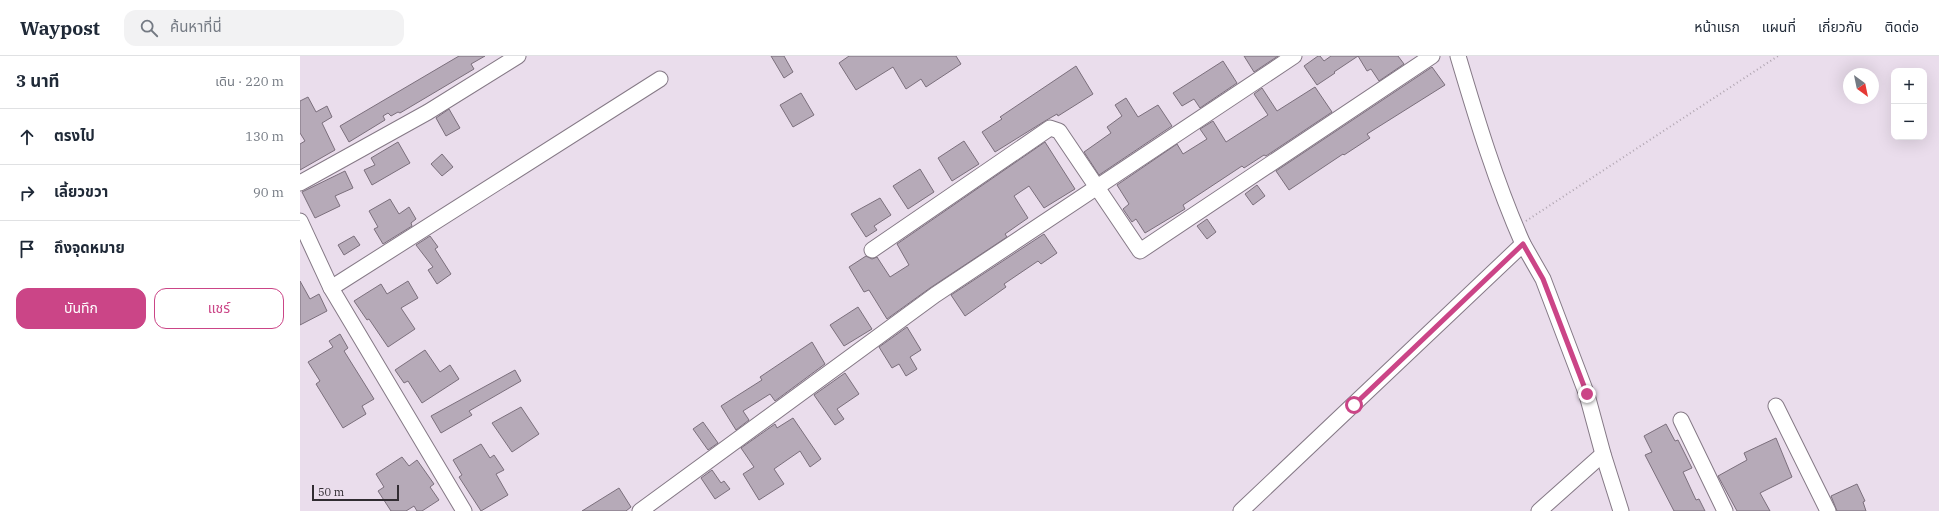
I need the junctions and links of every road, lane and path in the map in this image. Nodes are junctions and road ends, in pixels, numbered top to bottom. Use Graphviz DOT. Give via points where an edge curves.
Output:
graph roads {
  1 [pos="518,56"];
  2 [pos="1294,56"];
  3 [pos="1432,56"];
  4 [pos="1458,56"];
  5 [pos="1778,56"];
  6 [pos="660,79"];
  7 [pos="300,183"];
  8 [pos="1096,188"];
  9 [pos="300,221"];
  10 [pos="1523,244"];
  11 [pos="872,250"];
  12 [pos="331,288"];
  13 [pos="1776,406"];
  14 [pos="1681,420"];
  15 [pos="1602,454"];
  16 [pos="464,511"];
  17 [pos="640,511"];
  18 [pos="1241,511"];
  19 [pos="1539,511"];
  20 [pos="1621,511"];
  21 [pos="1725,511"];
  22 [pos="1828,511"];
  1 -- 7 [label="street" via="428,112"];
  2 -- 8 [label="street"];
  3 -- 8 [label="street" via="1140,251"];
  4 -- 10 [label="street" via="1502,195"];
  5 -- 10 [label="path" via="1526,220"];
  6 -- 12 [label="street"];
  8 -- 11 [label="street" via="1059,131 1050,128"];
  8 -- 17 [label="street" via="935,295"];
  9 -- 12 [label="street"];
  10 -- 15 [label="street" via="1543,279 1587,394"];
  10 -- 18 [label="street"];
  12 -- 16 [label="street"];
  13 -- 22 [label="street"];
  14 -- 21 [label="street"];
  15 -- 19 [label="street"];
  15 -- 20 [label="street"];
}
